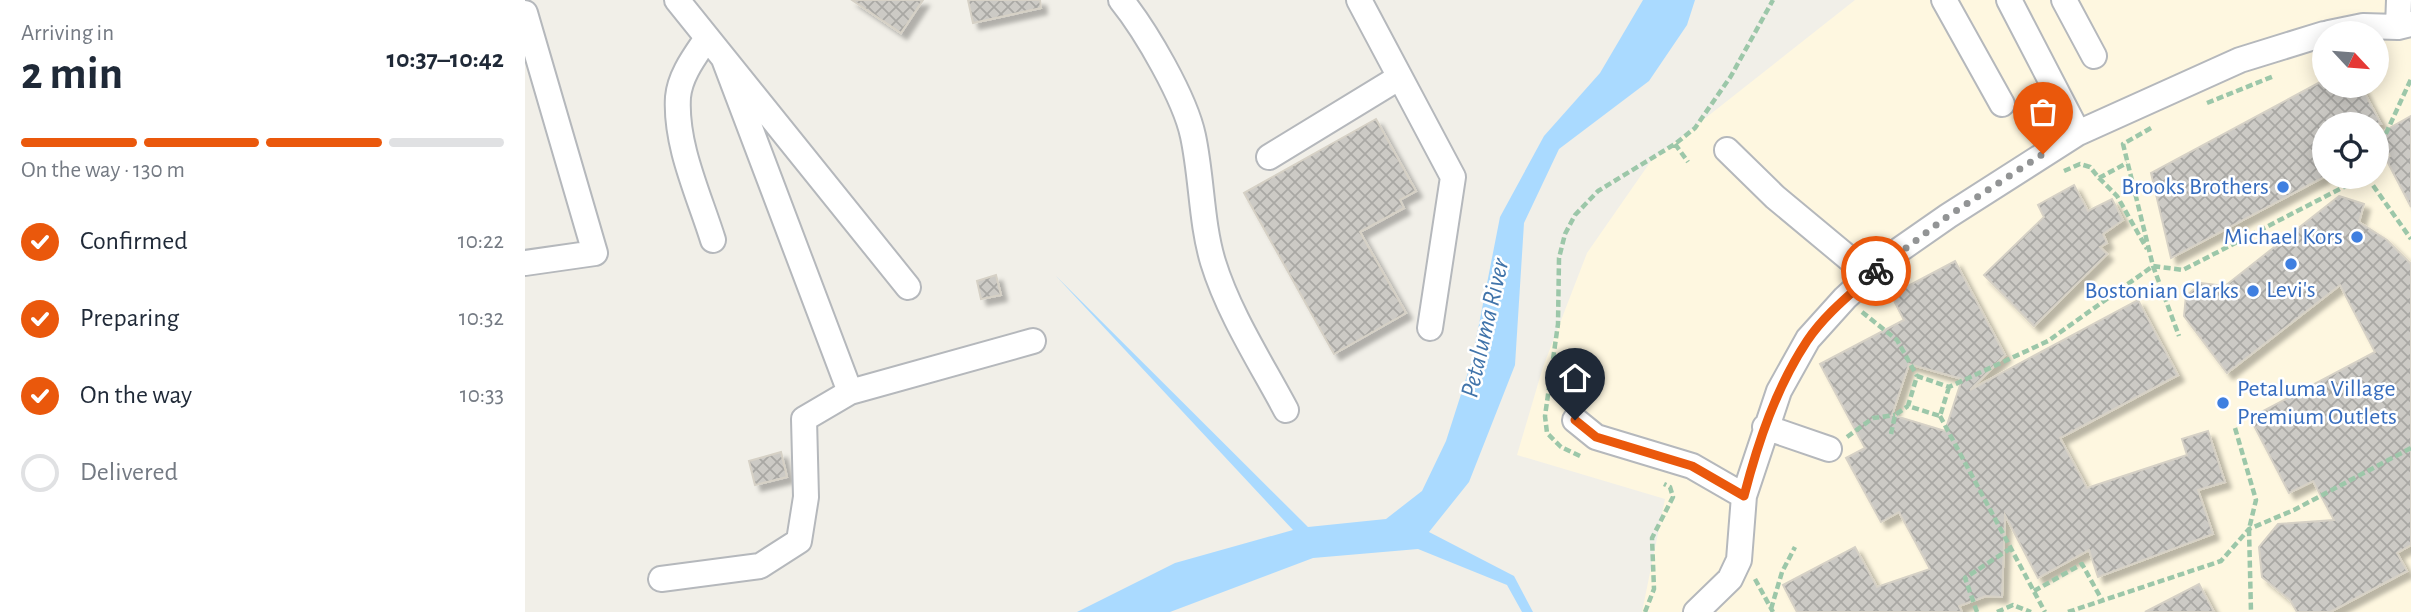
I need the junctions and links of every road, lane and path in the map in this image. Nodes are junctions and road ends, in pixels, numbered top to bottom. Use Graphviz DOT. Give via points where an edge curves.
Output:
graph roads {
  1 [pos="677,0"];
  2 [pos="1121,0"];
  3 [pos="1359,0"];
  4 [pos="1773,0"];
  5 [pos="1944,0"];
  6 [pos="2009,0"];
  7 [pos="2064,0"];
  8 [pos="2399,0"];
  9 [pos="525,13"];
  10 [pos="2406,28"];
  11 [pos="707,38"];
  12 [pos="2312,38"];
  13 [pos="2094,56"];
  14 [pos="724,59"];
  15 [pos="2276,75"];
  16 [pos="1400,77"];
  17 [pos="2411,79"];
  18 [pos="2002,104"];
  19 [pos="2204,104"];
  20 [pos="2159,123"];
  21 [pos="2389,127"];
  22 [pos="2078,133"];
  23 [pos="1675,144"];
  24 [pos="1727,150"];
  25 [pos="1269,157"];
  26 [pos="1688,162"];
  27 [pos="2127,163"];
  28 [pos="2056,176"];
  29 [pos="2099,178"];
  30 [pos="2342,189"];
  31 [pos="2374,189"];
  32 [pos="2411,239"];
  33 [pos="713,240"];
  34 [pos="2150,256"];
  35 [pos="525,263"];
  36 [pos="2153,266"];
  37 [pos="1870,276"];
  38 [pos="908,287"];
  39 [pos="1868,303"];
  40 [pos="1859,310"];
  41 [pos="1852,318"];
  42 [pos="1430,328"];
  43 [pos="2179,336"];
  44 [pos="1033,341"];
  45 [pos="1917,376"];
  46 [pos="1949,387"];
  47 [pos="850,392"];
  48 [pos="1908,406"];
  49 [pos="1286,410"];
  50 [pos="1895,415"];
  51 [pos="1940,416"];
  52 [pos="1575,420"];
  53 [pos="1765,427"];
  54 [pos="2235,428"];
  55 [pos="1891,433"];
  56 [pos="2411,448"];
  57 [pos="1829,449"];
  58 [pos="1589,458"];
  59 [pos="1658,480"];
  60 [pos="1744,496"];
  61 [pos="2249,529"];
  62 [pos="1795,547"];
  63 [pos="2011,548"];
  64 [pos="661,579"];
  65 [pos="1749,581"];
  66 [pos="2034,590"];
  67 [pos="2102,600"];
  68 [pos="1772,610"];
  69 [pos="1645,612"];
  70 [pos="1696,612"];
  71 [pos="1977,612"];
  72 [pos="1997,612"];
  73 [pos="2032,612"];
  74 [pos="2045,612"];
  75 [pos="2068,612"];
  76 [pos="2251,612"];
  1 -- 11 [label="street"];
  2 -- 49 [label="street" via="1160,60 1193,134 1213,262"];
  3 -- 16 [label="street"];
  4 -- 23 [label="path" via="1715,102"];
  5 -- 18 [label="street"];
  6 -- 22 [label="street"];
  7 -- 13 [label="street"];
  8 -- 10 [label="street"];
  9 -- 35 [label="street" via="595,253"];
  11 -- 14 [label="street"];
  11 -- 33 [label="street" via="688,65 678,96 684,151"];
  12 -- 22 [label="street" via="2240,60"];
  14 -- 38 [label="street"];
  14 -- 47 [label="street"];
  15 -- 19 [label="path"];
  16 -- 25 [label="street"];
  16 -- 42 [label="street" via="1453,177"];
  17 -- 21 [label="path"];
  20 -- 27 [label="path" via="2123,144"];
  22 -- 37 [label="street" via="1948,216"];
  23 -- 26 [label="path"];
  23 -- 58 [label="path" via="1598,191 1575,215 1565,234 1545,416 1547,433 1561,447"];
  24 -- 37 [label="street" via="1775,197"];
  27 -- 29 [label="path"];
  27 -- 34 [label="path"];
  28 -- 29 [label="path" via="2080,164 2090,167"];
  29 -- 34 [label="path" via="2117,196"];
  30 -- 36 [label="path" via="2183,270"];
  31 -- 32 [label="path"];
  34 -- 36 [label="path"];
  36 -- 43 [label="path"];
  36 -- 46 [label="path" via="2049,341"];
  37 -- 53 [label="street" via="1808,339"];
  39 -- 40 [label="path"];
  40 -- 41 [label="path"];
  40 -- 45 [label="path" via="1897,340"];
  44 -- 47 [label="street"];
  45 -- 46 [label="path"];
  45 -- 48 [label="path"];
  46 -- 51 [label="path"];
  47 -- 64 [label="street" via="804,419 806,497 799,541 759,566"];
  48 -- 50 [label="path"];
  48 -- 51 [label="path"];
  50 -- 55 [label="path"];
  50 -- 57 [label="path" via="1873,418"];
  51 -- 63 [label="path"];
  52 -- 60 [label="street" via="1596,437 1692,466"];
  53 -- 57 [label="street"];
  53 -- 60 [label="street"];
  54 -- 61 [label="path" via="2256,500"];
  56 -- 61 [label="path"];
  59 -- 69 [label="path" via="1670,487 1673,497 1652,538 1654,589"];
  60 -- 70 [label="street" via="1739,560 1730,579"];
  61 -- 67 [label="path" via="2221,561"];
  61 -- 76 [label="path"];
  62 -- 68 [label="path" via="1782,572"];
  63 -- 66 [label="path"];
  63 -- 71 [label="path" via="1965,578"];
  65 -- 68 [label="path" via="1752,574"];
  66 -- 67 [label="path" via="2082,564"];
  66 -- 74 [label="path"];
  67 -- 75 [label="path"];
  72 -- 73 [label="path" via="2013,605"];
}
